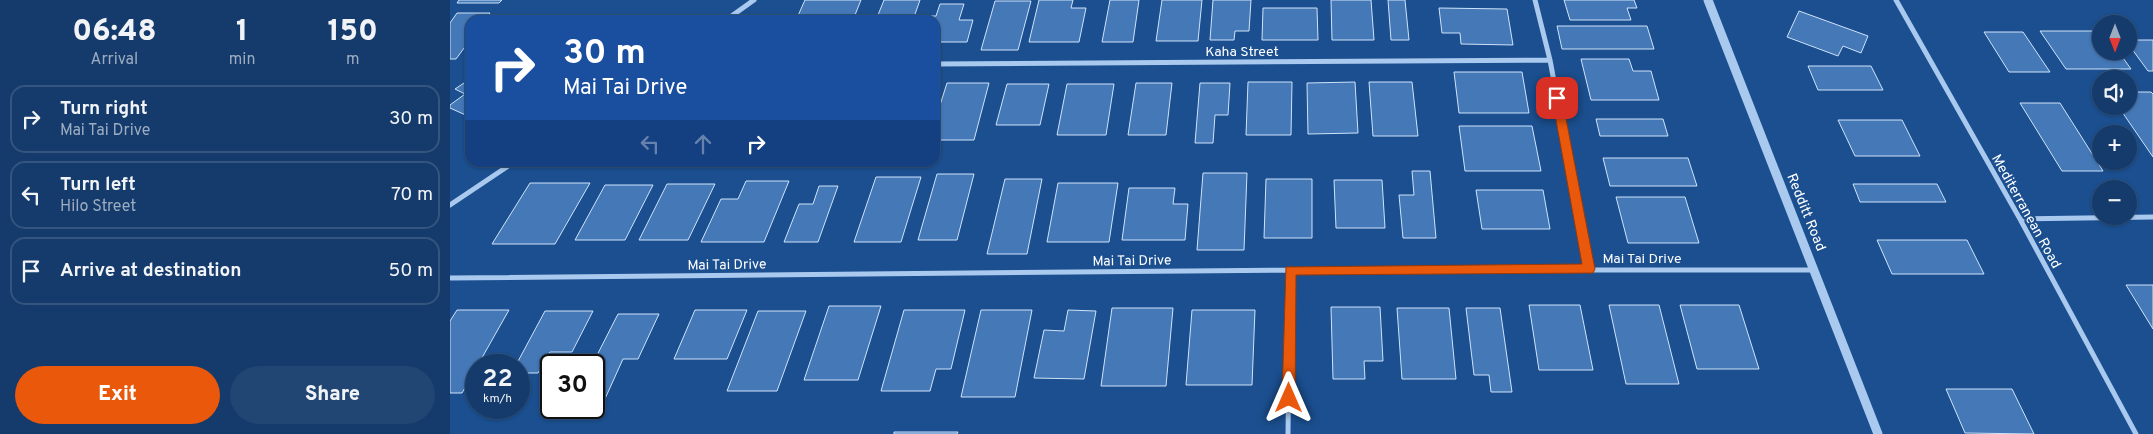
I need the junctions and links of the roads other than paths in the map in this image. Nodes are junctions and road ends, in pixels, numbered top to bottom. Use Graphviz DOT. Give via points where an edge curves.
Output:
graph roads {
  1 [pos="754,0"];
  2 [pos="1535,0"];
  3 [pos="1708,0"];
  4 [pos="1896,0"];
  5 [pos="733,15"];
  6 [pos="1550,60"];
  7 [pos="940,64"];
  8 [pos="507,167"];
  9 [pos="450,205"];
  10 [pos="2153,217"];
  11 [pos="2020,219"];
  12 [pos="1589,269"];
  13 [pos="1290,270"];
  14 [pos="1815,270"];
  15 [pos="450,278"];
  16 [pos="1288,434"];
  17 [pos="1878,434"];
  18 [pos="2136,434"];
  1 -- 5 [label="street"];
  2 -- 6 [label="street"];
  3 -- 14 [label="street, Redditt Road"];
  4 -- 11 [label="street, Mediterranean Road"];
  6 -- 7 [label="street, Kaha Street"];
  6 -- 12 [label="street"];
  8 -- 9 [label="street"];
  10 -- 11 [label="street"];
  11 -- 18 [label="street, Mediterranean Road"];
  12 -- 13 [label="street, Mai Tai Drive"];
  12 -- 14 [label="street, Mai Tai Drive"];
  13 -- 15 [label="street, Mai Tai Drive"];
  13 -- 16 [label="street"];
  14 -- 17 [label="street, Redditt Road"];
}
